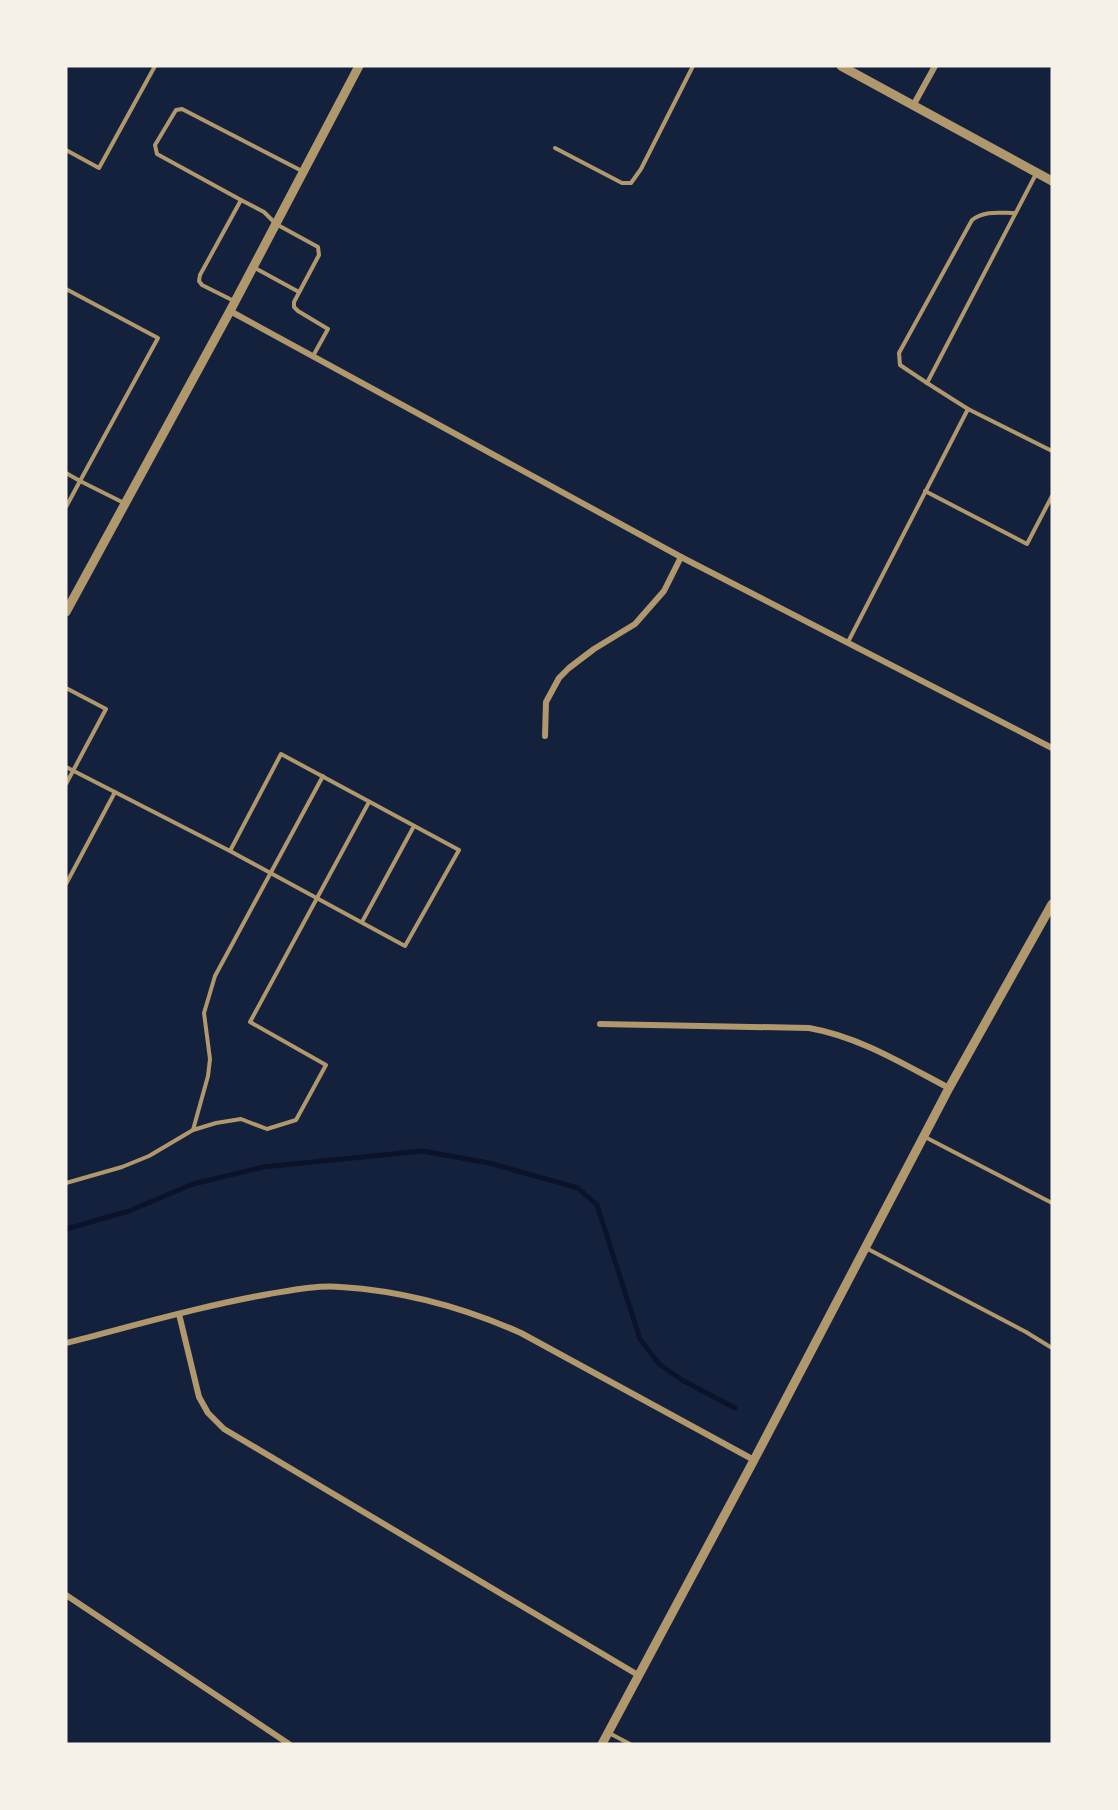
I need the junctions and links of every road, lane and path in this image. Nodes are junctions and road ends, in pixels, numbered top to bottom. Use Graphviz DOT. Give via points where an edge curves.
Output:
graph roads {
  1 [pos="155,66"];
  2 [pos="360,66"];
  3 [pos="693,66"];
  4 [pos="841,66"];
  5 [pos="935,66"];
  6 [pos="914,104"];
  7 [pos="555,148"];
  8 [pos="66,150"];
  9 [pos="304,172"];
  10 [pos="1037,172"];
  11 [pos="1052,181"];
  12 [pos="241,200"];
  13 [pos="1016,213"];
  14 [pos="276,224"];
  15 [pos="253,267"];
  16 [pos="66,289"];
  17 [pos="299,292"];
  18 [pos="235,302"];
  19 [pos="230,311"];
  20 [pos="312,356"];
  21 [pos="927,383"];
  22 [pos="968,409"];
  23 [pos="1052,451"];
  24 [pos="66,472"];
  25 [pos="80,481"];
  26 [pos="925,491"];
  27 [pos="1052,496"];
  28 [pos="125,504"];
  29 [pos="66,507"];
  30 [pos="681,557"];
  31 [pos="66,612"];
  32 [pos="847,643"];
  33 [pos="66,688"];
  34 [pos="544,736"];
  35 [pos="1052,748"];
  36 [pos="66,767"];
  37 [pos="73,771"];
  38 [pos="323,776"];
  39 [pos="66,784"];
  40 [pos="115,792"];
  41 [pos="369,802"];
  42 [pos="414,826"];
  43 [pos="230,851"];
  44 [pos="271,873"];
  45 [pos="66,884"];
  46 [pos="317,898"];
  47 [pos="1052,904"];
  48 [pos="362,922"];
  49 [pos="600,1024"];
  50 [pos="949,1088"];
  51 [pos="193,1130"];
  52 [pos="924,1136"];
  53 [pos="66,1183"];
  54 [pos="1052,1203"];
  55 [pos="866,1247"];
  56 [pos="179,1314"];
  57 [pos="66,1343"];
  58 [pos="1052,1348"];
  59 [pos="754,1460"];
  60 [pos="66,1595"];
  61 [pos="638,1676"];
  62 [pos="608,1732"];
  63 [pos="289,1744"];
  64 [pos="602,1744"];
  65 [pos="630,1744"];
  1 -- 8 [label="lane" via="99,168"];
  2 -- 9 [label="street"];
  3 -- 7 [label="lane" via="631,183 622,183"];
  4 -- 6 [label="street"];
  5 -- 6 [label="street"];
  6 -- 10 [label="street"];
  9 -- 12 [label="lane" via="182,109 176,110 155,145 157,154"];
  9 -- 14 [label="street"];
  10 -- 11 [label="street"];
  10 -- 13 [label="lane"];
  12 -- 14 [label="lane" via="264,212"];
  12 -- 18 [label="lane" via="199,281"];
  13 -- 21 [label="lane"];
  13 -- 21 [label="lane" via="990,212 972,220 899,353 900,365"];
  14 -- 15 [label="street"];
  14 -- 17 [label="lane" via="320,251"];
  15 -- 17 [label="lane"];
  15 -- 18 [label="street"];
  16 -- 25 [label="lane" via="158,338"];
  17 -- 20 [label="lane" via="294,307 328,329"];
  18 -- 19 [label="street"];
  19 -- 20 [label="street"];
  19 -- 28 [label="street"];
  20 -- 30 [label="street"];
  21 -- 22 [label="lane"];
  22 -- 23 [label="lane"];
  22 -- 26 [label="lane"];
  24 -- 25 [label="lane"];
  25 -- 28 [label="lane"];
  25 -- 29 [label="lane"];
  26 -- 27 [label="lane" via="1027,544"];
  26 -- 32 [label="lane"];
  28 -- 31 [label="street"];
  30 -- 32 [label="street"];
  30 -- 34 [label="street" via="664,591 635,624 594,649 559,678 546,702"];
  32 -- 35 [label="street"];
  33 -- 37 [label="lane" via="106,709"];
  36 -- 37 [label="lane"];
  37 -- 39 [label="lane"];
  37 -- 40 [label="lane"];
  38 -- 41 [label="lane"];
  38 -- 43 [label="lane" via="282,754"];
  38 -- 44 [label="lane"];
  40 -- 43 [label="lane"];
  40 -- 45 [label="lane"];
  41 -- 42 [label="lane"];
  41 -- 46 [label="lane"];
  42 -- 48 [label="lane"];
  42 -- 48 [label="lane" via="459,850 405,946"];
  43 -- 44 [label="lane"];
  44 -- 46 [label="lane"];
  44 -- 51 [label="lane" via="209,992 204,1013 210,1059"];
  46 -- 48 [label="lane"];
  46 -- 51 [label="lane" via="250,1022 326,1065 296,1120 267,1129 241,1119"];
  47 -- 50 [label="street"];
  49 -- 50 [label="street" via="809,1028 835,1032"];
  50 -- 52 [label="street"];
  51 -- 53 [label="lane" via="122,1167"];
  52 -- 54 [label="lane"];
  52 -- 55 [label="street"];
  55 -- 58 [label="lane"];
  55 -- 59 [label="street"];
  56 -- 57 [label="street"];
  56 -- 59 [label="street" via="247,1298 340,1286 425,1299 521,1333"];
  56 -- 61 [label="street" via="199,1397 224,1429"];
  59 -- 61 [label="street"];
  60 -- 63 [label="street"];
  61 -- 62 [label="street"];
  62 -- 64 [label="street"];
  62 -- 65 [label="lane"];
}
